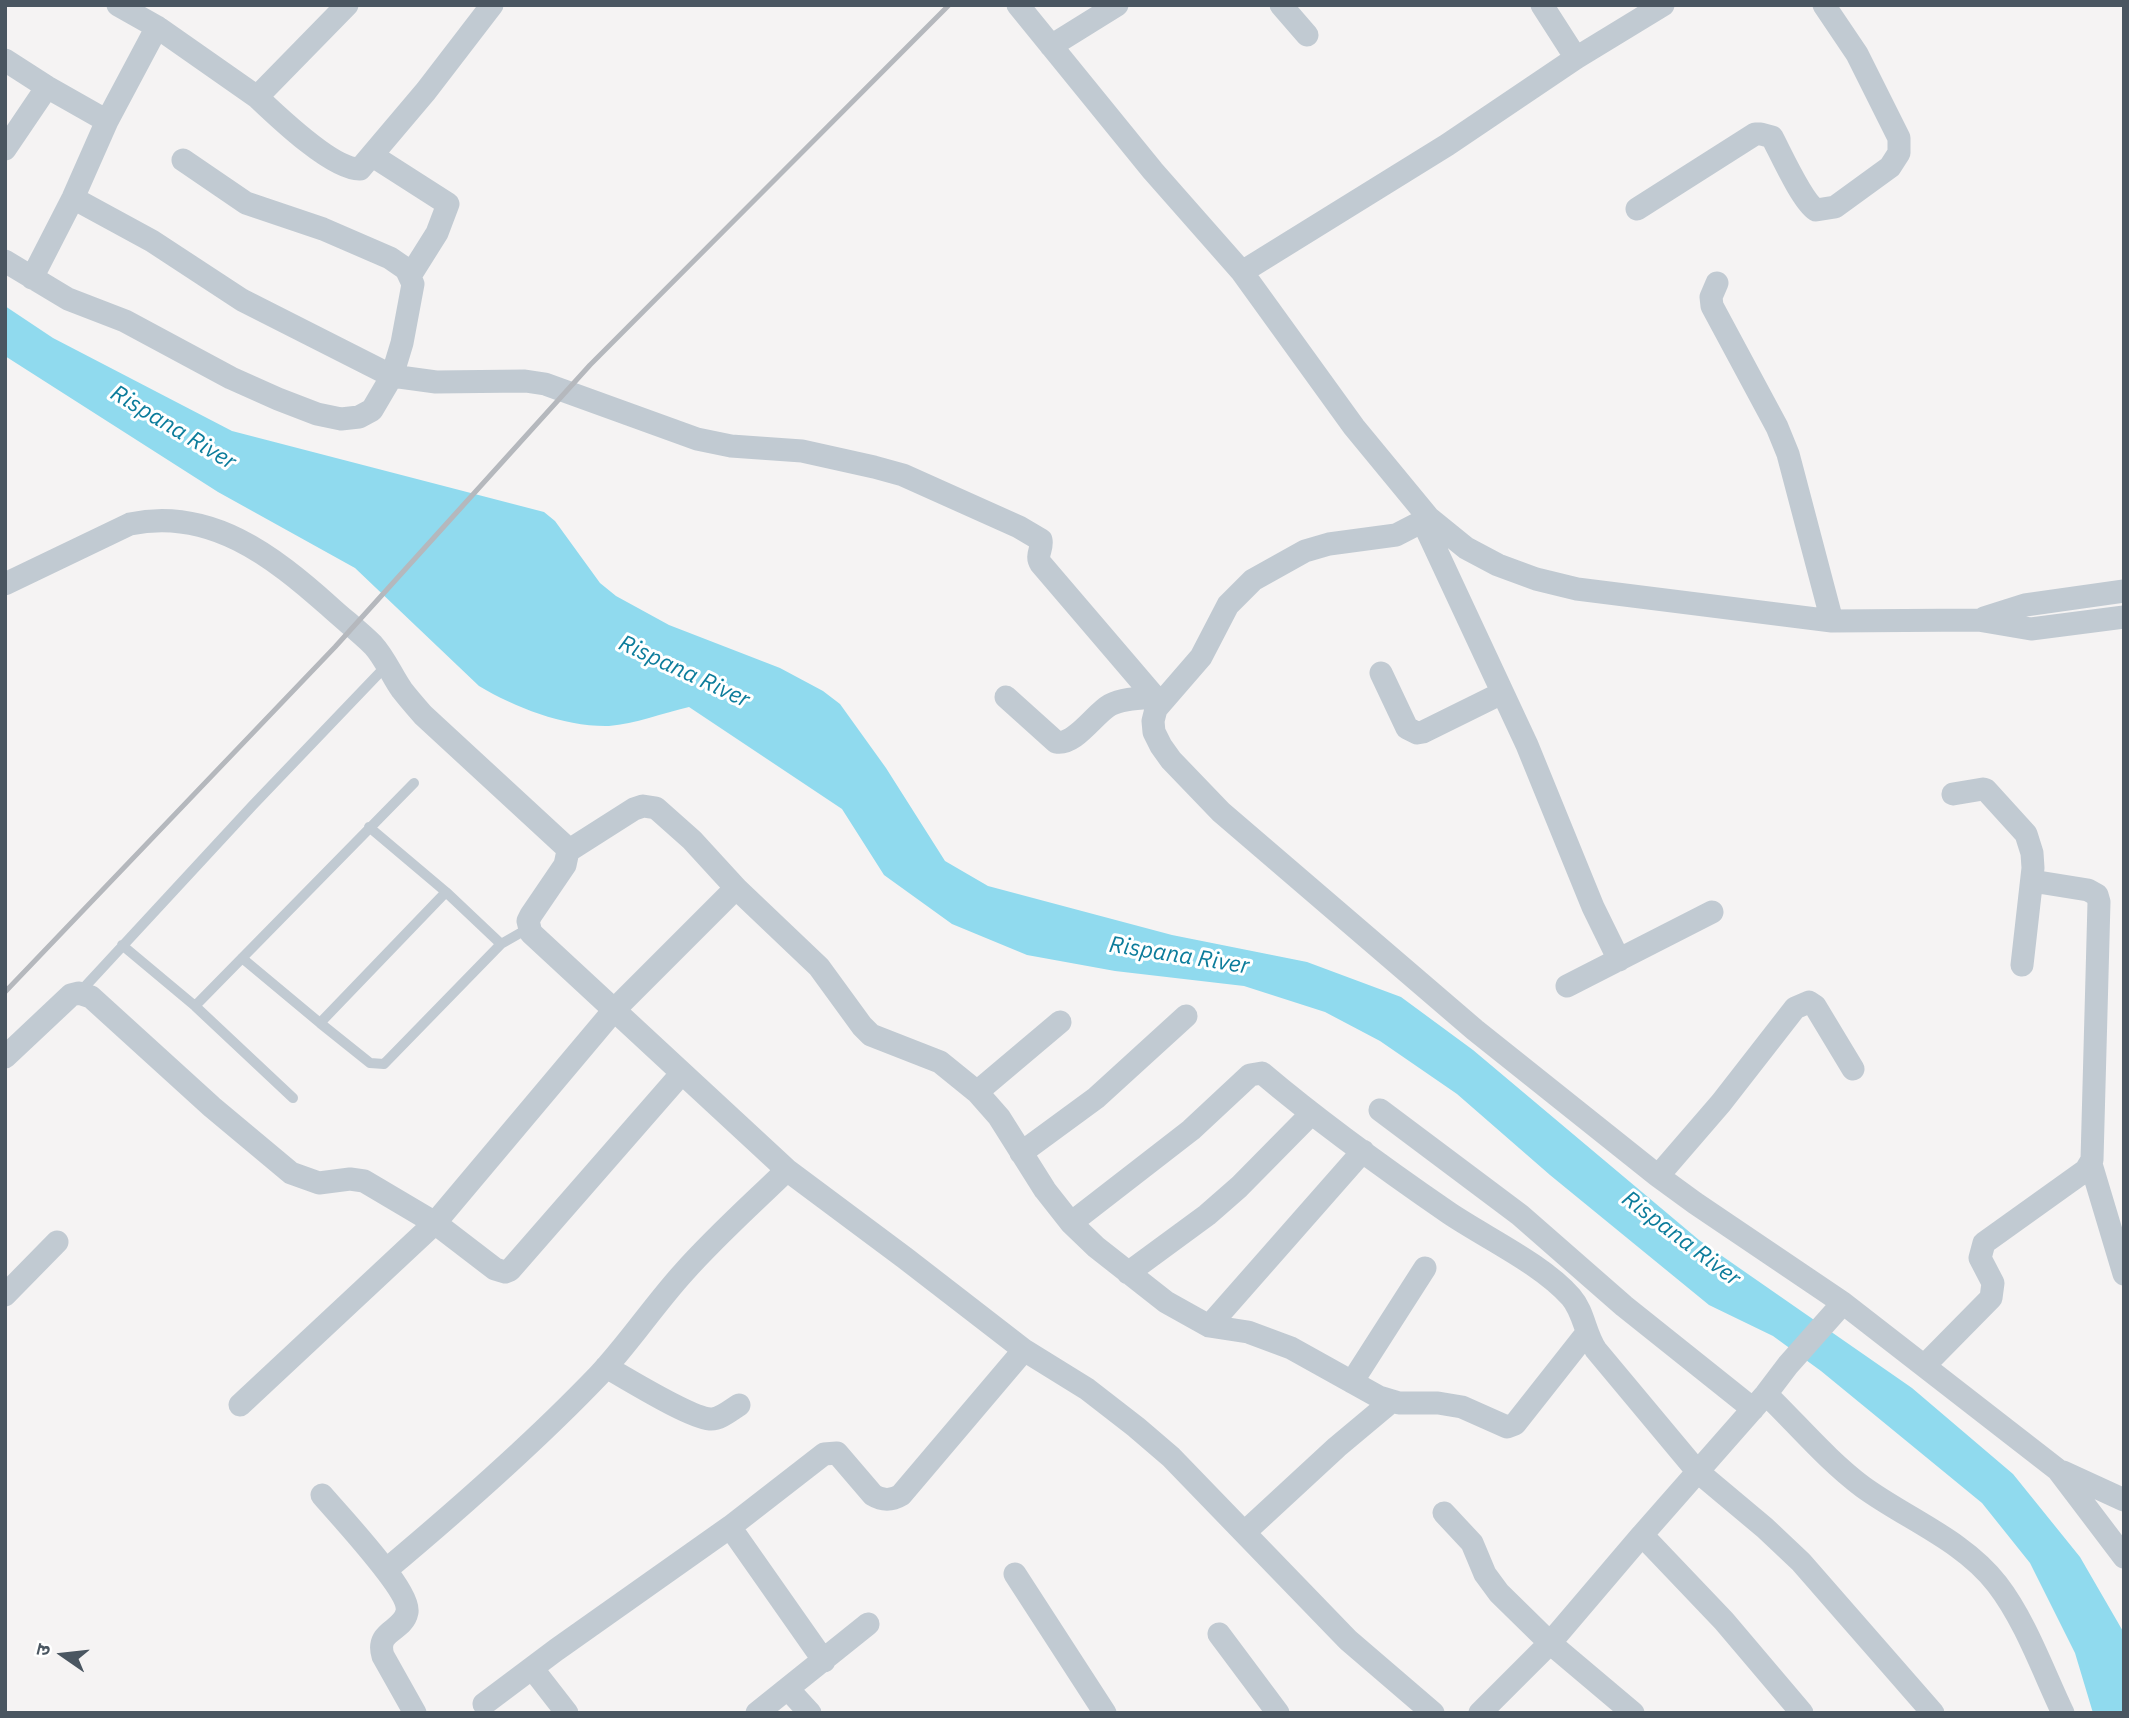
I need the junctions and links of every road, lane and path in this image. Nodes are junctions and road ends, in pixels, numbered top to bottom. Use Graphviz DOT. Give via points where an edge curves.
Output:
graph roads {
  1 [pos="118,5"];
  2 [pos="347,5"];
  3 [pos="492,5"];
  4 [pos="1018,5"];
  5 [pos="1117,5"];
  6 [pos="1281,5"];
  7 [pos="1542,5"];
  8 [pos="1663,5"];
  9 [pos="1824,5"];
  10 [pos="157,27"];
  11 [pos="1307,34"];
  12 [pos="1051,46"];
  13 [pos="1576,58"];
  14 [pos="5,60"];
  15 [pos="47,86"];
  16 [pos="257,97"];
  17 [pos="107,121"];
  18 [pos="5,149"];
  19 [pos="373,156"];
  20 [pos="183,160"];
  21 [pos="74,198"];
  22 [pos="1637,209"];
  23 [pos="5,261"];
  24 [pos="1242,272"];
  25 [pos="410,276"];
  26 [pos="32,278"];
  27 [pos="1717,283"];
  28 [pos="392,376"];
  29 [pos="1426,520"];
  30 [pos="5,584"];
  31 [pos="2124,591"];
  32 [pos="2124,617"];
  33 [pos="1978,620"];
  34 [pos="1832,621"];
  35 [pos="387,665"];
  36 [pos="1381,673"];
  37 [pos="1502,693"];
  38 [pos="1006,697"];
  39 [pos="1157,700"];
  40 [pos="414,783"];
  41 [pos="1953,794"];
  42 [pos="369,827"];
  43 [pos="568,852"];
  44 [pos="2032,881"];
  45 [pos="736,888"];
  46 [pos="446,892"];
  47 [pos="1712,912"];
  48 [pos="529,928"];
  49 [pos="501,944"];
  50 [pos="122,945"];
  51 [pos="242,958"];
  52 [pos="1619,960"];
  53 [pos="2022,965"];
  54 [pos="1567,986"];
  55 [pos="79,993"];
  56 [pos="195,1006"];
  57 [pos="615,1009"];
  58 [pos="1186,1016"];
  59 [pos="1060,1022"];
  60 [pos="320,1023"];
  61 [pos="5,1057"];
  62 [pos="1853,1069"];
  63 [pos="682,1073"];
  64 [pos="977,1092"];
  65 [pos="293,1098"];
  66 [pos="1380,1110"];
  67 [pos="1311,1114"];
  68 [pos="1363,1151"];
  69 [pos="1021,1153"];
  70 [pos="2091,1164"];
  71 [pos="786,1170"];
  72 [pos="1658,1175"];
  73 [pos="435,1223"];
  74 [pos="1071,1223"];
  75 [pos="57,1242"];
  76 [pos="1425,1268"];
  77 [pos="1128,1273"];
  78 [pos="2124,1274"];
  79 [pos="5,1295"];
  80 [pos="1836,1310"];
  81 [pos="1209,1326"];
  82 [pos="1586,1334"];
  83 [pos="1024,1350"];
  84 [pos="1925,1365"];
  85 [pos="606,1367"];
  86 [pos="1352,1382"];
  87 [pos="1392,1401"];
  88 [pos="1760,1401"];
  89 [pos="240,1405"];
  90 [pos="739,1405"];
  91 [pos="2059,1470"];
  92 [pos="1698,1471"];
  93 [pos="322,1495"];
  94 [pos="2124,1500"];
  95 [pos="1444,1513"];
  96 [pos="730,1527"];
  97 [pos="1245,1532"];
  98 [pos="1642,1535"];
  99 [pos="2124,1557"];
  100 [pos="386,1570"];
  101 [pos="1015,1574"];
  102 [pos="868,1624"];
  103 [pos="1219,1634"];
  104 [pos="1550,1643"];
  105 [pos="824,1661"];
  106 [pos="532,1668"];
  107 [pos="788,1689"];
  108 [pos="484,1704"];
  109 [pos="415,1713"];
  110 [pos="567,1713"];
  111 [pos="757,1713"];
  112 [pos="810,1713"];
  113 [pos="1105,1713"];
  114 [pos="1278,1713"];
  115 [pos="1433,1713"];
  116 [pos="1480,1713"];
  117 [pos="1633,1713"];
  118 [pos="1802,1713"];
  119 [pos="1933,1713"];
  120 [pos="2063,1713"];
  1 -- 10 [label="street"];
  2 -- 16 [label="street"];
  3 -- 19 [label="street"];
  4 -- 12 [label="street"];
  5 -- 12 [label="street"];
  6 -- 11 [label="street"];
  7 -- 13 [label="street"];
  8 -- 13 [label="street"];
  9 -- 22 [label="street" via="1857,54 1899,138 1899,153 1890,167 1835,207 1816,210 1772,137 1755,134"];
  10 -- 16 [label="street"];
  10 -- 17 [label="street"];
  12 -- 24 [label="street"];
  13 -- 24 [label="street" via="1447,145"];
  14 -- 15 [label="street"];
  15 -- 17 [label="street"];
  15 -- 18 [label="street"];
  16 -- 19 [label="street" via="345,167 360,169"];
  17 -- 21 [label="street"];
  19 -- 25 [label="street" via="448,204 438,233"];
  20 -- 25 [label="street" via="246,203 390,258"];
  21 -- 26 [label="street"];
  21 -- 28 [label="street" via="152,241 242,300"];
  23 -- 26 [label="street"];
  24 -- 29 [label="street"];
  25 -- 28 [label="street" via="410,311"];
  26 -- 28 [label="street" via="231,379 317,414 341,419 365,414 377,404"];
  27 -- 34 [label="street" via="1712,306 1777,427"];
  28 -- 39 [label="street" via="458,383 537,382 719,444 802,451 903,475 1040,539 1041,565"];
  29 -- 34 [label="street" via="1466,548 1536,579 1577,589"];
  29 -- 37 [label="street"];
  29 -- 39 [label="street" via="1396,535 1305,551 1253,580 1228,605 1201,657"];
  30 -- 35 [label="street" via="130,524 180,521 260,550 375,647"];
  31 -- 33 [label="street" via="2025,605"];
  32 -- 33 [label="street" via="2031,629"];
  33 -- 34 [label="street"];
  35 -- 43 [label="street" via="423,715"];
  35 -- 50 [label="lane"];
  36 -- 37 [label="street" via="1407,728 1417,733"];
  37 -- 52 [label="street"];
  38 -- 39 [label="street" via="1061,743 1112,704"];
  39 -- 72 [label="street" via="1153,721 1161,746 1221,812 1475,1031"];
  40 -- 42 [label="lane"];
  41 -- 44 [label="street" via="1983,789 1990,793 2026,834 2032,853"];
  42 -- 46 [label="lane"];
  42 -- 51 [label="lane"];
  43 -- 45 [label="street" via="634,809 656,808"];
  43 -- 48 [label="street" via="565,865 531,915"];
  44 -- 53 [label="street"];
  44 -- 70 [label="street" via="2088,890 2099,902"];
  45 -- 57 [label="street"];
  45 -- 64 [label="street" via="819,967 871,1035 940,1062"];
  46 -- 49 [label="lane"];
  46 -- 60 [label="lane"];
  47 -- 52 [label="street"];
  48 -- 49 [label="lane"];
  48 -- 57 [label="street"];
  49 -- 60 [label="lane" via="384,1064 370,1063"];
  50 -- 55 [label="lane"];
  50 -- 56 [label="lane"];
  51 -- 56 [label="lane"];
  51 -- 60 [label="lane"];
  52 -- 54 [label="street"];
  55 -- 61 [label="street" via="65,1000"];
  55 -- 73 [label="street" via="92,997 291,1173 319,1183 364,1181"];
  56 -- 65 [label="lane"];
  57 -- 63 [label="street"];
  57 -- 73 [label="street"];
  58 -- 69 [label="street" via="1097,1098"];
  59 -- 64 [label="street"];
  62 -- 72 [label="street" via="1815,1006 1800,1004"];
  63 -- 71 [label="street"];
  63 -- 73 [label="street" via="510,1270 495,1269"];
  64 -- 69 [label="street"];
  66 -- 88 [label="street" via="1520,1215 1624,1306"];
  67 -- 68 [label="street"];
  67 -- 74 [label="street" via="1262,1073 1252,1073 1191,1130"];
  67 -- 77 [label="street" via="1239,1188"];
  68 -- 81 [label="street"];
  68 -- 82 [label="street" via="1554,1282 1577,1305"];
  69 -- 74 [label="street"];
  70 -- 78 [label="street"];
  70 -- 84 [label="street" via="1984,1243 1980,1258 1993,1283 1991,1298"];
  71 -- 83 [label="street"];
  71 -- 85 [label="street" via="683,1273"];
  72 -- 80 [label="street"];
  73 -- 89 [label="street"];
  74 -- 77 [label="street"];
  75 -- 79 [label="street"];
  76 -- 86 [label="street"];
  77 -- 81 [label="street"];
  80 -- 84 [label="street"];
  80 -- 88 [label="street"];
  81 -- 86 [label="street" via="1278,1342"];
  82 -- 87 [label="street" via="1511,1426 1462,1407"];
  82 -- 92 [label="street"];
  83 -- 96 [label="street" via="901,1495 892,1500 873,1495 832,1452"];
  83 -- 97 [label="street" via="1136,1427"];
  84 -- 91 [label="street"];
  85 -- 90 [label="street" via="706,1418 715,1419"];
  85 -- 100 [label="street" via="486,1485"];
  86 -- 87 [label="street"];
  87 -- 97 [label="street"];
  88 -- 92 [label="street"];
  88 -- 120 [label="street" via="1864,1487 1982,1567 2007,1597"];
  91 -- 94 [label="street"];
  91 -- 99 [label="street"];
  92 -- 98 [label="street"];
  92 -- 119 [label="street" via="1801,1562"];
  93 -- 100 [label="street"];
  95 -- 104 [label="street" via="1472,1543 1494,1587"];
  96 -- 105 [label="street"];
  96 -- 106 [label="street"];
  97 -- 115 [label="street" via="1348,1640"];
  98 -- 104 [label="street"];
  98 -- 118 [label="street"];
  100 -- 109 [label="street" via="408,1610 381,1647"];
  101 -- 113 [label="street"];
  102 -- 105 [label="street"];
  103 -- 114 [label="street"];
  104 -- 116 [label="street"];
  104 -- 117 [label="street"];
  105 -- 107 [label="street"];
  106 -- 108 [label="street"];
  106 -- 110 [label="street"];
  107 -- 111 [label="street"];
  107 -- 112 [label="street"];
}
